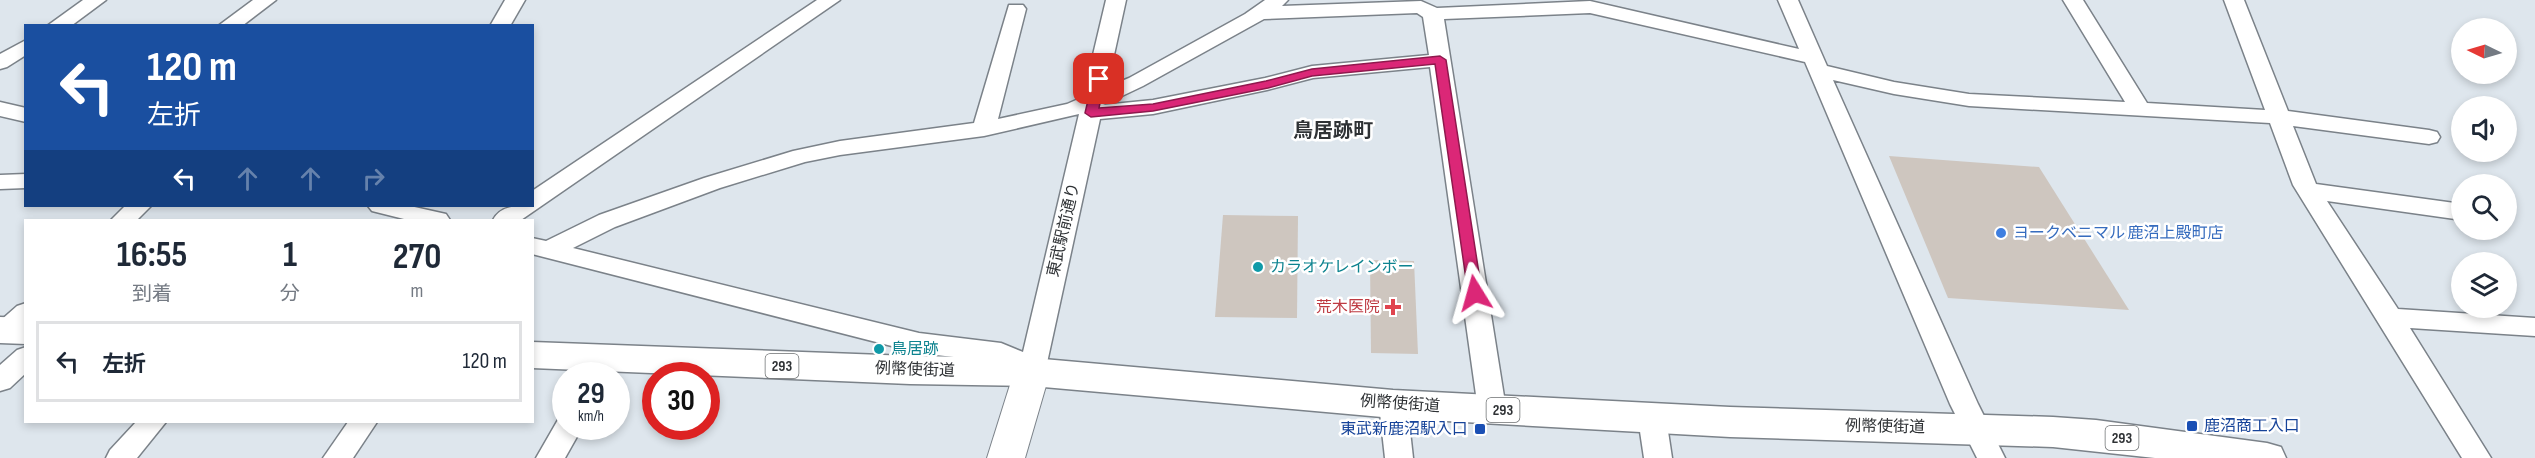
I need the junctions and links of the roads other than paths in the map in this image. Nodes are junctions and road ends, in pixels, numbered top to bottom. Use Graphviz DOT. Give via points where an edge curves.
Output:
graph roads {
  1 [pos="96,0"];
  2 [pos="266,0"];
  3 [pos="515,0"];
  4 [pos="830,0"];
  5 [pos="1116,0"];
  6 [pos="1278,0"];
  7 [pos="1788,0"];
  8 [pos="2073,0"];
  9 [pos="2234,0"];
  10 [pos="1016,9"];
  11 [pos="1260,13"];
  12 [pos="1433,14"];
  13 [pos="60,24"];
  14 [pos="231,24"];
  15 [pos="501,24"];
  16 [pos="24,47"];
  17 [pos="1440,60"];
  18 [pos="0,63"];
  19 [pos="1816,64"];
  20 [pos="1093,106"];
  21 [pos="0,109"];
  22 [pos="2140,109"];
  23 [pos="24,115"];
  24 [pos="2279,117"];
  25 [pos="984,129"];
  26 [pos="2429,137"];
  27 [pos="24,181"];
  28 [pos="0,182"];
  29 [pos="2309,191"];
  30 [pos="534,201"];
  31 [pos="138,207"];
  32 [pos="525,207"];
  33 [pos="404,208"];
  34 [pos="2451,210"];
  35 [pos="124,219"];
  36 [pos="435,219"];
  37 [pos="507,219"];
  38 [pos="540,248"];
  39 [pos="2390,318"];
  40 [pos="2535,327"];
  41 [pos="17,332"];
  42 [pos="534,355"];
  43 [pos="574,362"];
  44 [pos="630,367"];
  45 [pos="1032,372"];
  46 [pos="0,381"];
  47 [pos="1393,404"];
  48 [pos="1492,409"];
  49 [pos="1652,418"];
  50 [pos="151,423"];
  51 [pos="362,423"];
  52 [pos="561,440"];
  53 [pos="1984,444"];
  54 [pos="120,458"];
  55 [pos="337,458"];
  56 [pos="550,458"];
  57 [pos="1006,458"];
  58 [pos="1399,458"];
  59 [pos="1658,458"];
  60 [pos="2267,458"];
  61 [pos="2477,458"];
  1 -- 13 [label="street"];
  2 -- 14 [label="street"];
  3 -- 15 [label="street"];
  4 -- 30 [label="street"];
  5 -- 20 [label="street, 東武駅前通り"];
  6 -- 11 [label="street"];
  7 -- 19 [label="street"];
  8 -- 22 [label="street"];
  9 -- 24 [label="street"];
  10 -- 25 [label="street"];
  11 -- 12 [label="street" via="1421,8"];
  11 -- 20 [label="street"];
  12 -- 17 [label="street"];
  12 -- 19 [label="street" via="1590,7"];
  16 -- 18 [label="street"];
  17 -- 20 [label="street" via="1312,72 1153,107"];
  17 -- 48 [label="street"];
  19 -- 22 [label="street" via="1893,88 1969,100"];
  19 -- 53 [label="street"];
  20 -- 25 [label="street"];
  20 -- 45 [label="street, 東武駅前通り"];
  21 -- 23 [label="street"];
  22 -- 24 [label="street"];
  24 -- 26 [label="street"];
  24 -- 29 [label="street"];
  25 -- 38 [label="street" via="801,156 712,183"];
  27 -- 28 [label="street"];
  29 -- 34 [label="street"];
  29 -- 39 [label="street"];
  31 -- 35 [label="street"];
  32 -- 37 [label="street"];
  33 -- 36 [label="street"];
  38 -- 45 [label="street" via="919,343 1001,353"];
  39 -- 40 [label="street"];
  39 -- 61 [label="street"];
  41 -- 46 [label="street"];
  42 -- 43 [label="highway, 例幣使街道 / 293"];
  44 -- 45 [label="highway, 例幣使街道 / 293"];
  45 -- 47 [label="highway, 例幣使街道 / 293"];
  45 -- 57 [label="main road, 東武駅前通り"];
  47 -- 48 [label="highway, 例幣使街道 / 293"];
  47 -- 58 [label="street"];
  48 -- 49 [label="highway, 例幣使街道 / 293"];
  49 -- 53 [label="highway, 例幣使街道 / 293"];
  49 -- 59 [label="street"];
  50 -- 54 [label="street"];
  51 -- 55 [label="street"];
  52 -- 56 [label="street"];
  53 -- 60 [label="highway, 例幣使街道 / 293" via="2096,435"];
}
